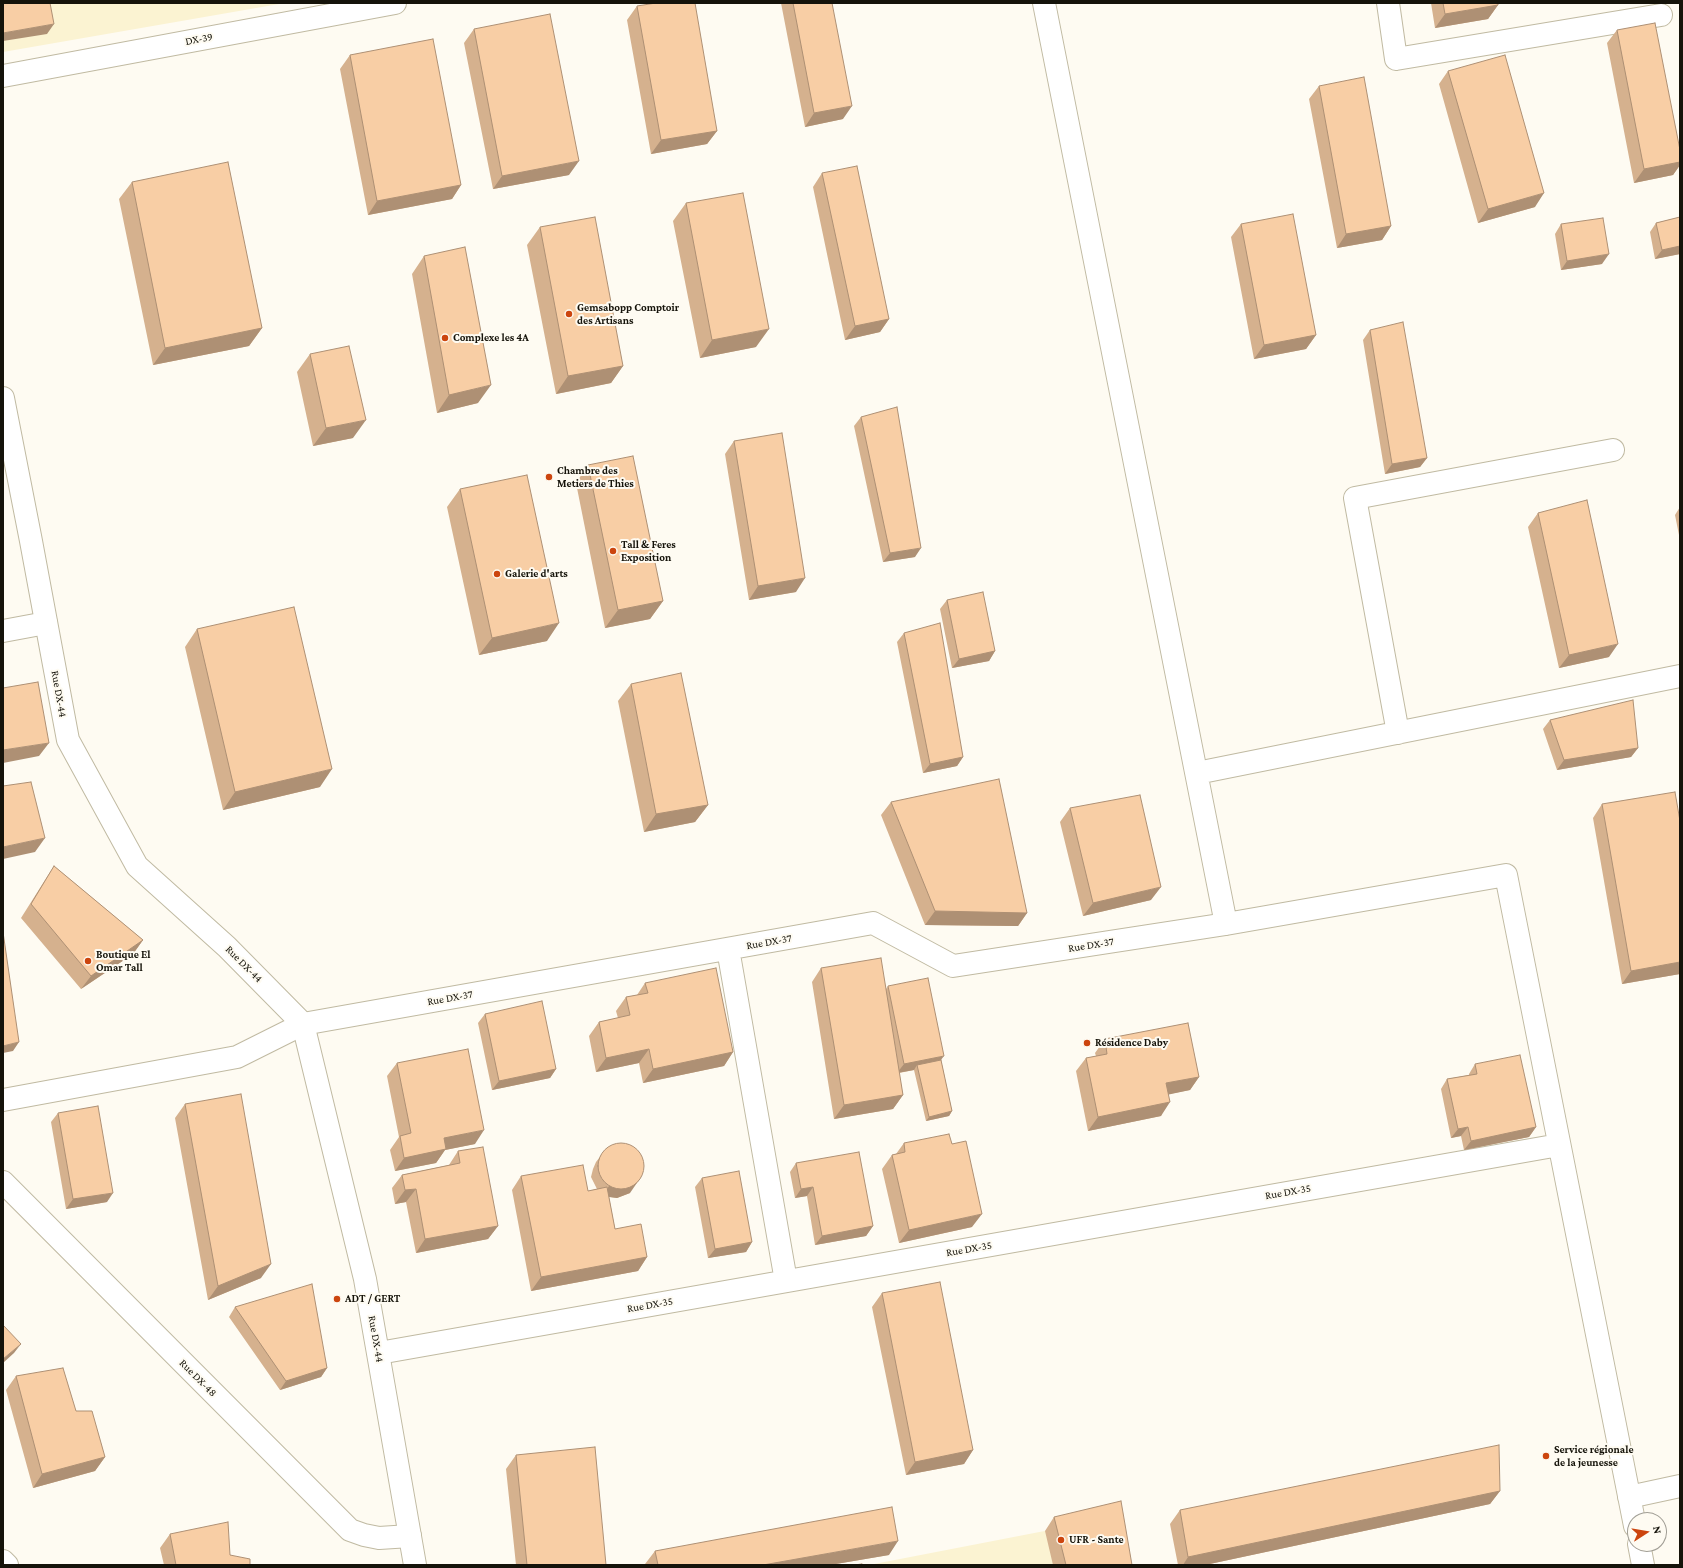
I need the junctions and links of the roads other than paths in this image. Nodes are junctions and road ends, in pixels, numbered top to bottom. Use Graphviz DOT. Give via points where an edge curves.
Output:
graph roads {
  1 [pos="395,3"];
  2 [pos="1044,3"];
  3 [pos="1388,3"];
  4 [pos="1661,15"];
  5 [pos="3,76"];
  6 [pos="3,398"];
  7 [pos="1612,450"];
  8 [pos="46,623"];
  9 [pos="3,631"];
  10 [pos="1680,676"];
  11 [pos="1398,733"];
  12 [pos="1197,773"];
  13 [pos="1226,924"];
  14 [pos="728,949"];
  15 [pos="303,1024"];
  16 [pos="3,1100"];
  17 [pos="1559,1145"];
  18 [pos="3,1182"];
  19 [pos="786,1281"];
  20 [pos="379,1353"];
  21 [pos="1680,1486"];
  22 [pos="1629,1497"];
  23 [pos="1632,1512"];
  24 [pos="410,1536"];
  25 [pos="1640,1552"];
  26 [pos="3,1562"];
  27 [pos="7,1565"];
  28 [pos="415,1565"];
  29 [pos="1643,1565"];
  1 -- 5 [label="street, DX-39"];
  2 -- 12 [label="street"];
  3 -- 4 [label="street" via="1396,59"];
  6 -- 8 [label="street, Rue DX-44"];
  7 -- 11 [label="street" via="1355,498"];
  8 -- 9 [label="street"];
  8 -- 15 [label="street, Rue DX-44" via="68,740 137,866 228,947"];
  10 -- 11 [label="street"];
  11 -- 12 [label="street"];
  12 -- 13 [label="street"];
  13 -- 14 [label="street, Rue DX-37" via="953,966 874,923"];
  13 -- 17 [label="street, Rue DX-37" via="1506,875"];
  14 -- 15 [label="street, Rue DX-37"];
  14 -- 19 [label="street"];
  15 -- 16 [label="street, Rue DX-37" via="237,1057"];
  15 -- 20 [label="street, Rue DX-44" via="365,1279"];
  17 -- 19 [label="street, Rue DX-35"];
  17 -- 22 [label="street"];
  18 -- 24 [label="street, Rue DX-48" via="350,1530 379,1538"];
  19 -- 20 [label="street, Rue DX-35"];
  20 -- 24 [label="street, Rue DX-44"];
  21 -- 22 [label="street"];
  22 -- 23 [label="street"];
  24 -- 28 [label="street, Rue DX-44"];
  25 -- 29 [label="street"];
  26 -- 27 [label="street"];
}
